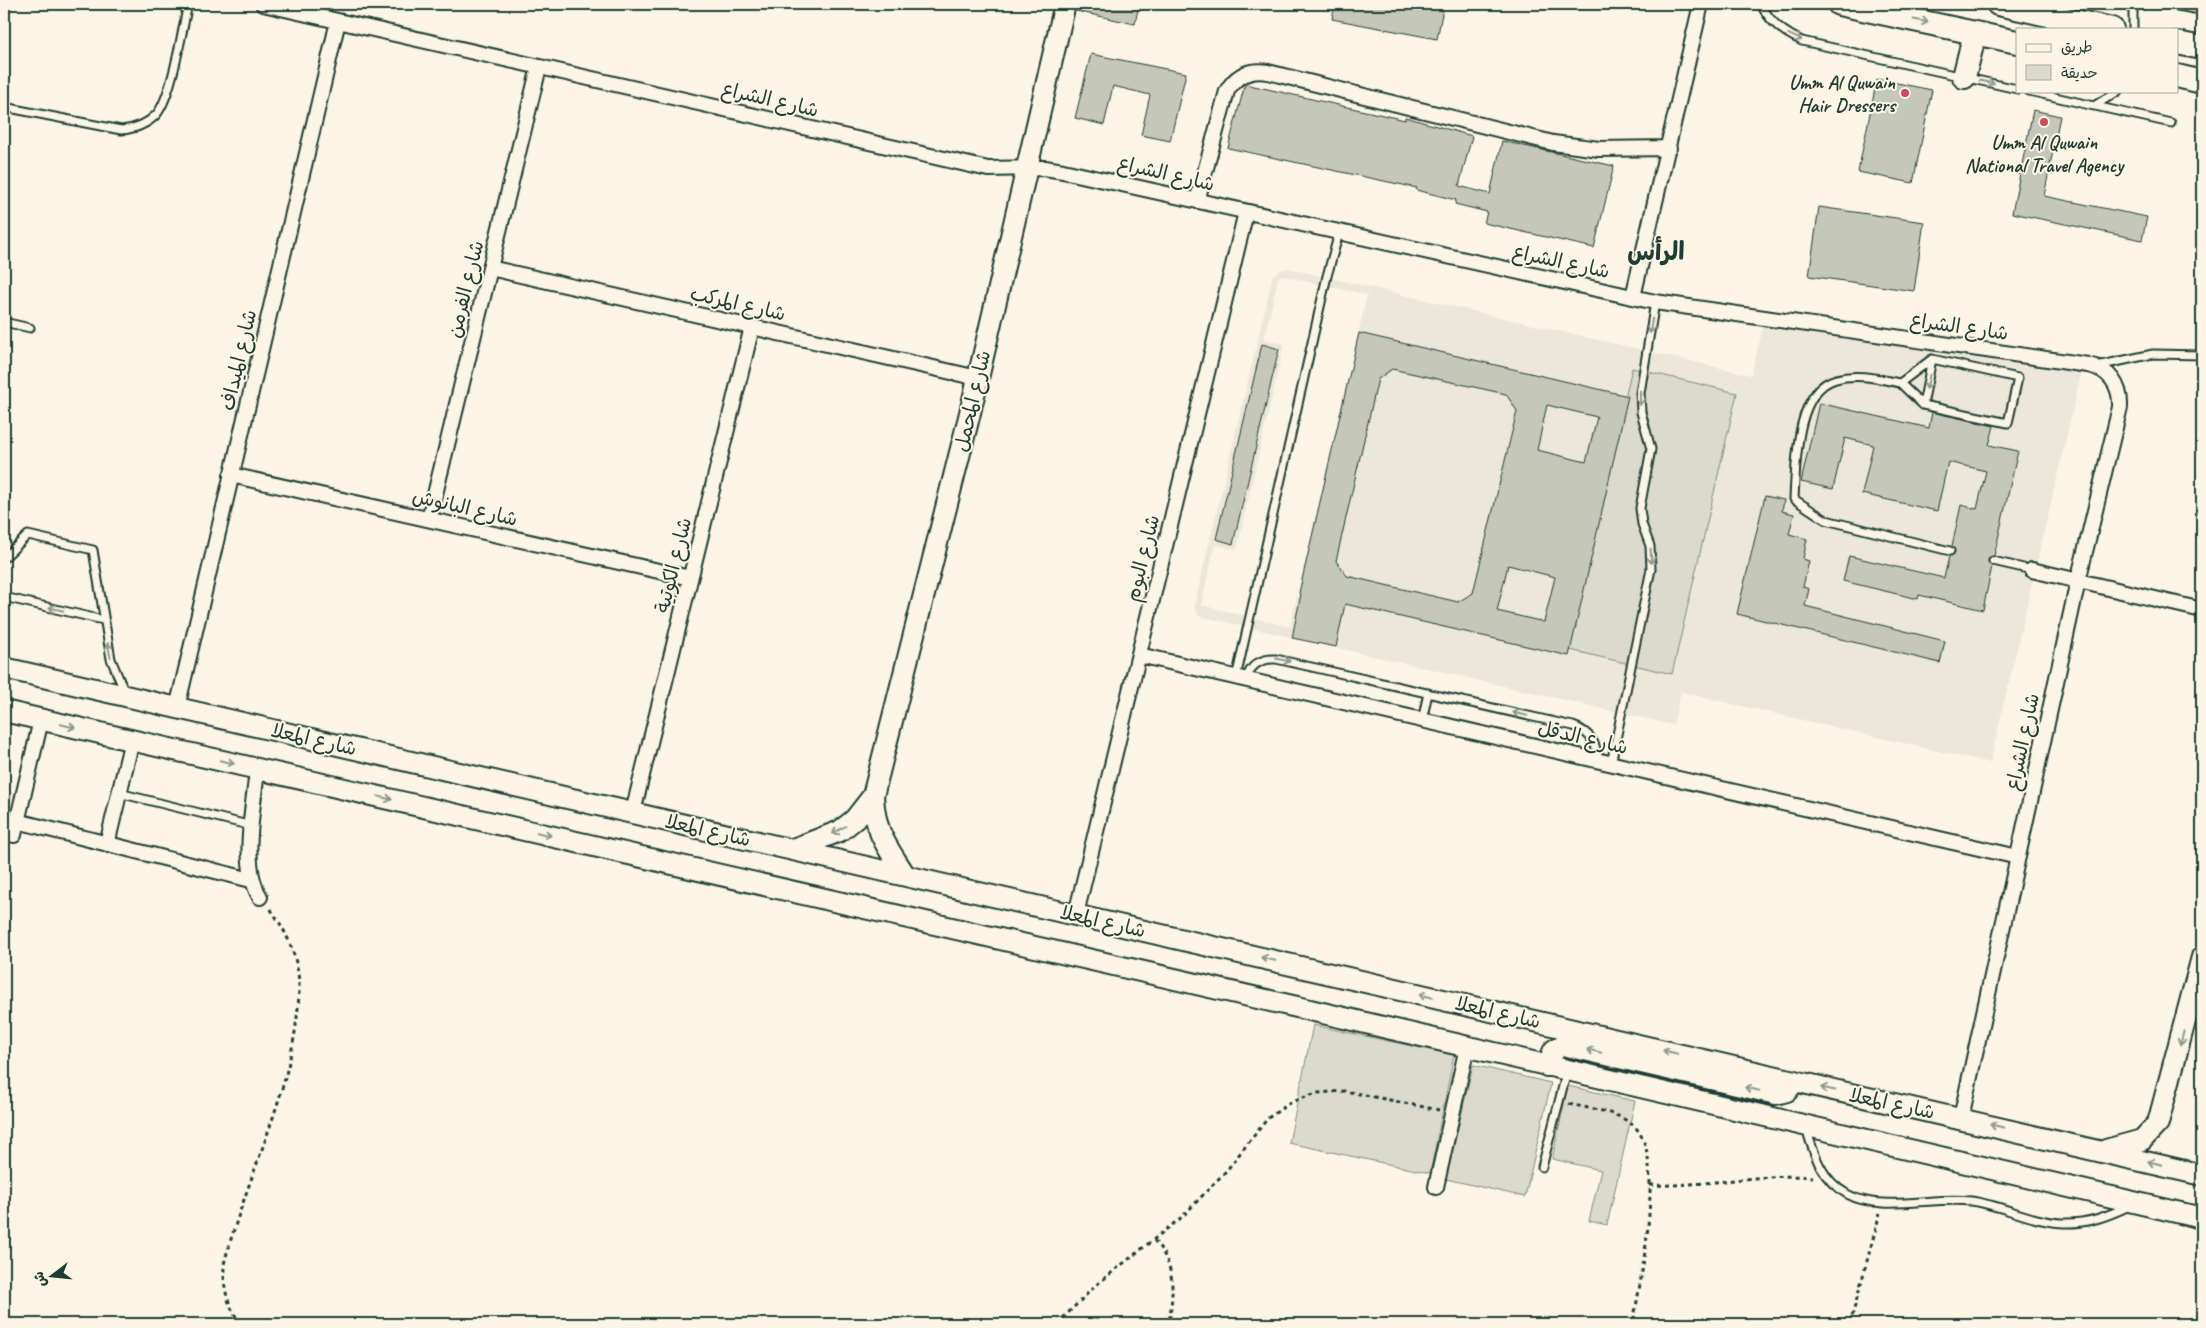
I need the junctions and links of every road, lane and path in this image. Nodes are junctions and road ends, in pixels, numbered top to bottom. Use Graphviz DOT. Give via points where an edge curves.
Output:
graph roads {
  1 [pos="188,4"];
  2 [pos="263,4"];
  3 [pos="1065,4"];
  4 [pos="1701,4"];
  5 [pos="1761,4"];
  6 [pos="1840,4"];
  7 [pos="1998,4"];
  8 [pos="2133,4"];
  9 [pos="2167,4"];
  10 [pos="2194,9"];
  11 [pos="338,21"];
  12 [pos="2107,28"];
  13 [pos="2133,28"];
  14 [pos="1975,33"];
  15 [pos="2016,42"];
  16 [pos="2178,43"];
  17 [pos="2202,48"];
  18 [pos="539,67"];
  19 [pos="2178,76"];
  20 [pos="1964,77"];
  21 [pos="2202,82"];
  22 [pos="2016,89"];
  23 [pos="2033,92"];
  24 [pos="2116,92"];
  25 [pos="2094,106"];
  26 [pos="4,107"];
  27 [pos="2172,123"];
  28 [pos="1669,148"];
  29 [pos="1026,168"];
  30 [pos="1197,201"];
  31 [pos="1246,212"];
  32 [pos="1339,233"];
  33 [pos="490,268"];
  34 [pos="1633,297"];
  35 [pos="1655,302"];
  36 [pos="4,322"];
  37 [pos="752,327"];
  38 [pos="30,328"];
  39 [pos="2202,355"];
  40 [pos="1932,359"];
  41 [pos="2096,366"];
  42 [pos="978,378"];
  43 [pos="1900,383"];
  44 [pos="1923,405"];
  45 [pos="231,475"];
  46 [pos="429,519"];
  47 [pos="1950,551"];
  48 [pos="4,558"];
  49 [pos="1993,562"];
  50 [pos="2032,570"];
  51 [pos="690,578"];
  52 [pos="2078,581"];
  53 [pos="4,597"];
  54 [pos="2202,610"];
  55 [pos="103,620"];
  56 [pos="1139,655"];
  57 [pos="4,668"];
  58 [pos="1241,679"];
  59 [pos="1428,693"];
  60 [pos="126,696"];
  61 [pos="178,708"];
  62 [pos="4,711"];
  63 [pos="41,720"];
  64 [pos="1422,721"];
  65 [pos="132,740"];
  66 [pos="1605,762"];
  67 [pos="257,769"];
  68 [pos="119,793"];
  69 [pos="873,796"];
  70 [pos="633,812"];
  71 [pos="252,826"];
  72 [pos="107,844"];
  73 [pos="793,849"];
  74 [pos="2018,858"];
  75 [pos="905,875"];
  76 [pos="252,880"];
  77 [pos="260,897"];
  78 [pos="1076,914"];
  79 [pos="2202,957"];
  80 [pos="1467,1047"];
  81 [pos="1547,1066"];
  82 [pos="1567,1070"];
  83 [pos="1795,1082"];
  84 [pos="1559,1102"];
  85 [pos="1452,1112"];
  86 [pos="1961,1118"];
  87 [pos="1805,1126"];
  88 [pos="2102,1151"];
  89 [pos="1542,1167"];
  90 [pos="2202,1174"];
  91 [pos="1828,1180"];
  92 [pos="1649,1186"];
  93 [pos="1436,1187"];
  94 [pos="1882,1202"];
  95 [pos="2136,1203"];
  96 [pos="2202,1218"];
  97 [pos="1154,1240"];
  98 [pos="241,1324"];
  99 [pos="1057,1324"];
  100 [pos="1169,1324"];
  101 [pos="1632,1324"];
  102 [pos="1850,1324"];
  1 -- 26 [label="lane" via="166,97 156,115 140,126 126,130 111,129"];
  2 -- 11 [label="street, شارع الشراع"];
  3 -- 29 [label="street, شارع المحمل"];
  4 -- 28 [label="street"];
  5 -- 20 [label="lane, one-way" via="1780,29 1802,41"];
  6 -- 14 [label="main road, one-way"];
  7 -- 12 [label="main road"];
  8 -- 13 [label="lane"];
  9 -- 10 [label="lane"];
  11 -- 18 [label="street, شارع الشراع"];
  11 -- 45 [label="street, شارع الميداف"];
  14 -- 15 [label="main road"];
  14 -- 20 [label="main road"];
  16 -- 17 [label="main road"];
  18 -- 29 [label="street, شارع الشراع" via="988,169"];
  18 -- 33 [label="street, شارع الفرمن"];
  19 -- 21 [label="main road"];
  20 -- 22 [label="lane, one-way"];
  23 -- 25 [label="lane"];
  24 -- 25 [label="lane"];
  25 -- 27 [label="lane"];
  28 -- 30 [label="street" via="1599,149 1553,143 1268,72 1252,71 1237,78 1226,91"];
  28 -- 34 [label="street"];
  29 -- 30 [label="street, شارع الشراع" via="1063,171"];
  29 -- 42 [label="street, شارع المحمل"];
  30 -- 31 [label="street, شارع الشراع"];
  31 -- 32 [label="street, شارع الشراع"];
  31 -- 56 [label="street, شارع البوم"];
  32 -- 34 [label="street, شارع الشراع"];
  32 -- 58 [label="lane" via="1325,285"];
  33 -- 37 [label="street, شارع المركب"];
  33 -- 46 [label="street, شارع الفرمن"];
  34 -- 35 [label="street, شارع الشراع"];
  35 -- 41 [label="street, شارع الشراع"];
  35 -- 66 [label="lane, one-way" via="1640,393 1641,412 1651,449 1640,508 1650,546 1651,570"];
  36 -- 38 [label="lane"];
  37 -- 42 [label="street, شارع المركب"];
  37 -- 51 [label="street, شارع الكوتية"];
  39 -- 41 [label="lane" via="2153,354"];
  40 -- 43 [label="lane"];
  40 -- 44 [label="lane, one-way"];
  40 -- 44 [label="lane" via="2018,378 2008,424"];
  41 -- 52 [label="street, شارع الشراع" via="2115,383 2120,407"];
  42 -- 69 [label="street, شارع المحمل"];
  43 -- 44 [label="lane"];
  43 -- 47 [label="lane" via="1852,377 1834,379 1818,389 1808,404 1798,447 1794,498 1826,520"];
  45 -- 46 [label="street, شارع البانوش"];
  45 -- 61 [label="street, شارع الميداف"];
  46 -- 51 [label="street, شارع البانوش"];
  48 -- 55 [label="lane" via="28,535 93,550"];
  49 -- 50 [label="lane"];
  50 -- 52 [label="street"];
  51 -- 70 [label="street, شارع الكوتية"];
  52 -- 54 [label="street"];
  52 -- 74 [label="street, شارع الشراع"];
  55 -- 53 [label="lane, one-way"];
  60 -- 55 [label="lane, one-way" via="111,659"];
  56 -- 58 [label="street, شارع الدقل"];
  56 -- 78 [label="street, شارع البوم"];
  57 -- 60 [label="street, شارع المعلا"];
  58 -- 59 [label="lane, one-way" via="1254,664 1276,659"];
  58 -- 64 [label="street, شارع الدقل"];
  59 -- 64 [label="lane"];
  66 -- 59 [label="lane, one-way" via="1592,738 1580,728"];
  60 -- 61 [label="street, شارع المعلا"];
  61 -- 70 [label="street, شارع المعلا"];
  62 -- 63 [label="street, شارع المعلا"];
  63 -- 65 [label="street, شارع المعلا, one-way"];
  63 -- 72 [label="street" via="15,828"];
  64 -- 66 [label="street, شارع الدقل"];
  65 -- 67 [label="street, شارع المعلا, one-way"];
  65 -- 68 [label="street"];
  66 -- 74 [label="street, شارع الدقل"];
  67 -- 71 [label="street"];
  67 -- 80 [label="street, شارع المعلا, one-way"];
  68 -- 71 [label="lane"];
  68 -- 72 [label="street"];
  69 -- 73 [label="street, شارع المحمل, one-way" via="840,831"];
  69 -- 75 [label="street, شارع المحمل" via="875,820 883,840"];
  70 -- 73 [label="street, شارع المعلا"];
  71 -- 76 [label="street" via="248,858"];
  72 -- 76 [label="street"];
  73 -- 75 [label="street, شارع المعلا"];
  74 -- 86 [label="street, شارع الشراع"];
  75 -- 78 [label="street, شارع المعلا"];
  76 -- 77 [label="street"];
  77 -- 98 [label="path" via="288,939 299,990 287,1071 224,1264 223,1277 229,1303"];
  83 -- 78 [label="street, شارع المعلا, one-way"];
  79 -- 88 [label="street, one-way" via="2158,1123 2142,1140"];
  80 -- 81 [label="street, شارع المعلا"];
  80 -- 85 [label="street"];
  81 -- 82 [label="street, شارع المعلا"];
  83 -- 81 [label="street, one-way" via="1787,1091 1776,1094 1563,1045 1554,1050"];
  82 -- 84 [label="lane"];
  82 -- 87 [label="street, شارع المعلا"];
  86 -- 83 [label="street, شارع المعلا, one-way"];
  84 -- 89 [label="lane"];
  84 -- 92 [label="path" via="1619,1116 1636,1128 1649,1154"];
  85 -- 93 [label="street"];
  85 -- 97 [label="path" via="1345,1091 1317,1093 1291,1102 1268,1118 1208,1191"];
  88 -- 86 [label="street, شارع المعلا, one-way"];
  87 -- 91 [label="lane" via="1815,1157"];
  87 -- 95 [label="street, شارع المعلا"];
  90 -- 88 [label="street, شارع المعلا, one-way"];
  91 -- 92 [label="path" via="1775,1176 1712,1184"];
  91 -- 94 [label="lane" via="1848,1195"];
  92 -- 101 [label="path" via="1650,1206"];
  94 -- 95 [label="lane" via="1972,1201 2063,1223 2096,1219"];
  94 -- 102 [label="path"];
  95 -- 96 [label="street, شارع المعلا"];
  97 -- 99 [label="path" via="1096,1285"];
  97 -- 100 [label="path" via="1168,1260 1173,1280"];
}
